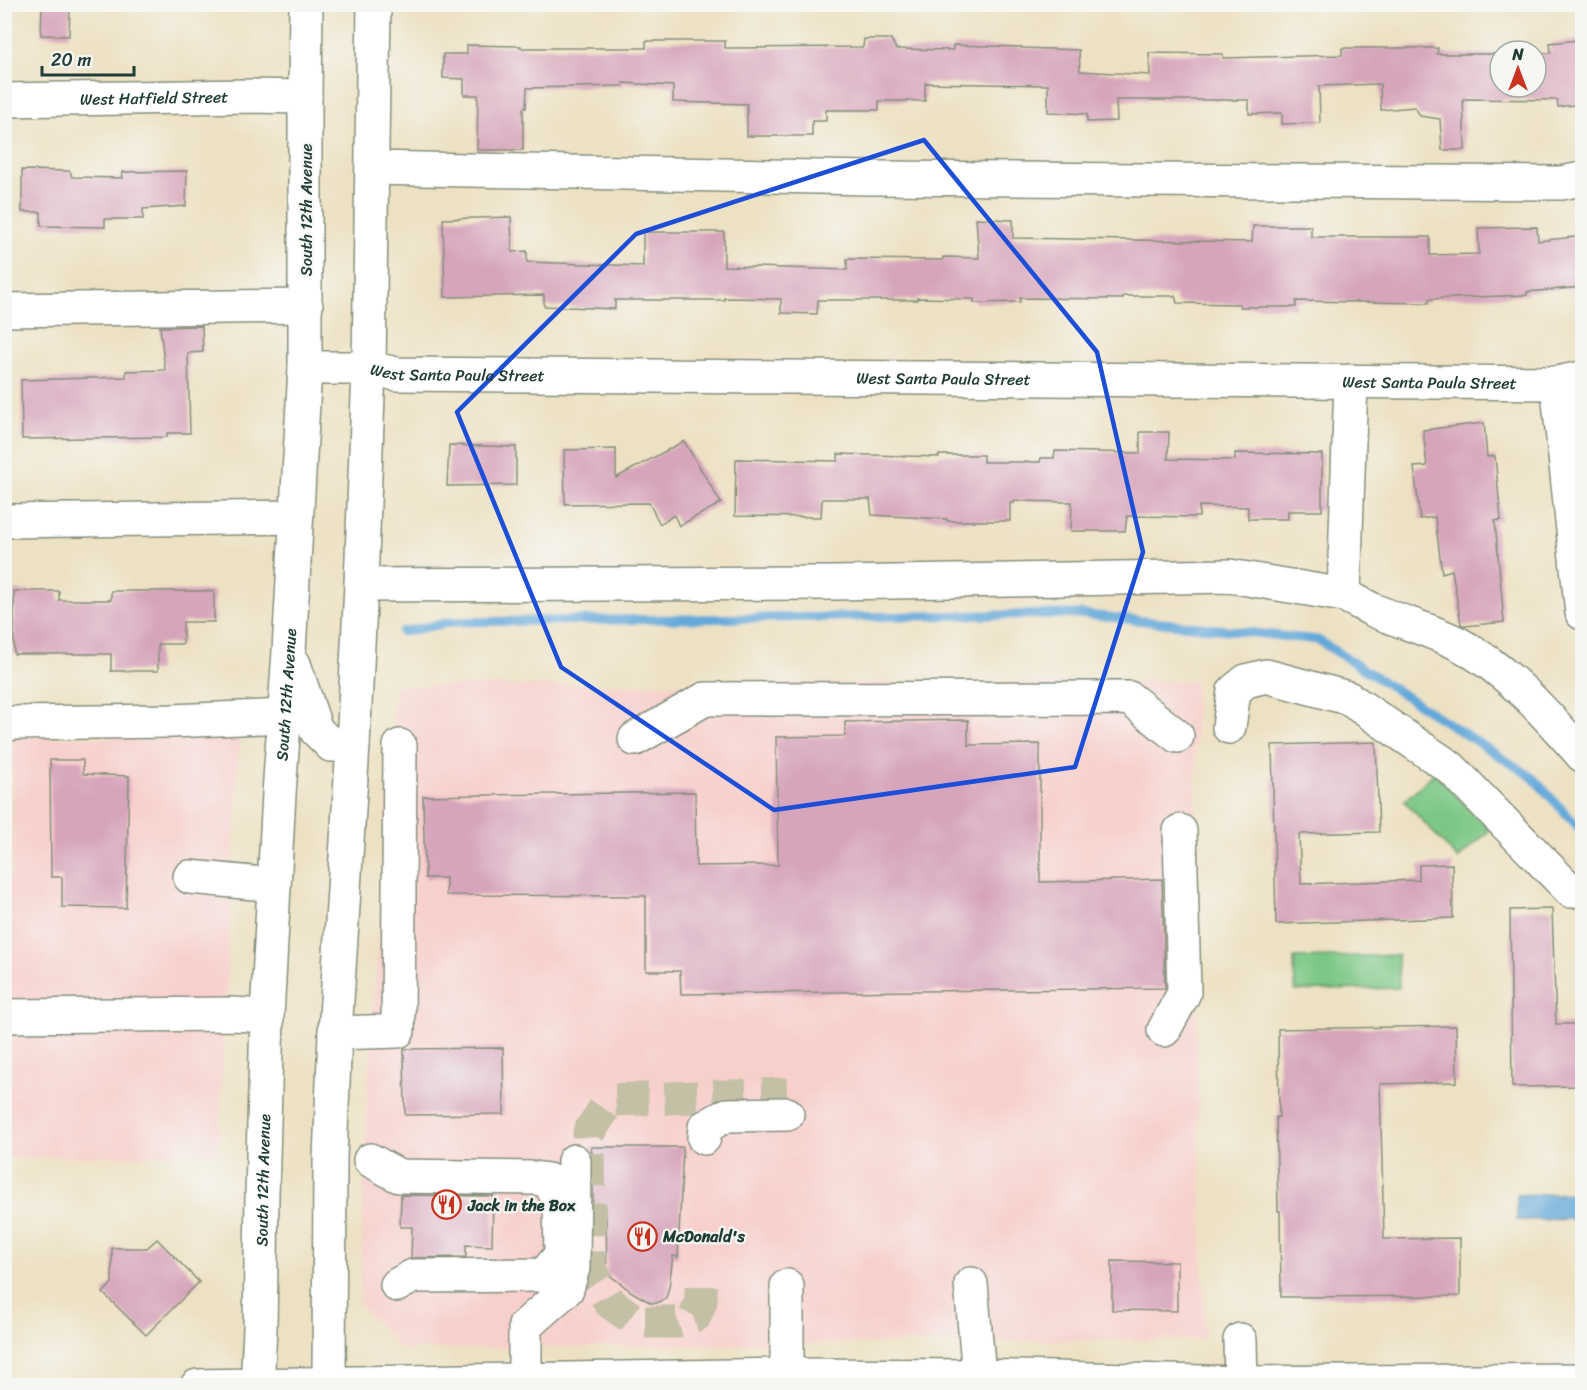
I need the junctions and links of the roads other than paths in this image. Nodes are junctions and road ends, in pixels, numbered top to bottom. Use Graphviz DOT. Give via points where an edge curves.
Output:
graph roads {
  1 [pos="306,4"];
  2 [pos="374,4"];
  3 [pos="305,97"];
  4 [pos="4,100"];
  5 [pos="372,168"];
  6 [pos="1582,179"];
  7 [pos="306,306"];
  8 [pos="4,310"];
  9 [pos="305,368"];
  10 [pos="369,368"];
  11 [pos="1570,380"];
  12 [pos="1351,381"];
  13 [pos="296,517"];
  14 [pos="4,521"];
  15 [pos="361,585"];
  16 [pos="1344,595"];
  17 [pos="1582,613"];
  18 [pos="289,651"];
  19 [pos="284,716"];
  20 [pos="4,725"];
  21 [pos="1229,728"];
  22 [pos="1177,736"];
  23 [pos="635,739"];
  24 [pos="378,746"];
  25 [pos="1582,755"];
  26 [pos="1180,831"];
  27 [pos="190,877"];
  28 [pos="274,885"];
  29 [pos="1571,891"];
  30 [pos="4,1016"];
  31 [pos="267,1016"];
  32 [pos="1164,1030"];
  33 [pos="335,1034"];
  34 [pos="787,1114"];
  35 [pos="704,1138"];
  36 [pos="370,1160"];
  37 [pos="573,1161"];
  38 [pos="971,1284"];
  39 [pos="397,1285"];
  40 [pos="787,1286"];
  41 [pos="1240,1340"];
  42 [pos="787,1375"];
  43 [pos="979,1376"];
  44 [pos="525,1379"];
  45 [pos="1582,1380"];
  46 [pos="1240,1384"];
  47 [pos="257,1385"];
  48 [pos="329,1385"];
  49 [pos="197,1386"];
  1 -- 3 [label="main road, South 12th Avenue"];
  2 -- 5 [label="main road"];
  3 -- 4 [label="main road, West Hatfield Street"];
  3 -- 7 [label="main road, South 12th Avenue"];
  5 -- 6 [label="main road" via="894,179 1549,183"];
  5 -- 10 [label="main road"];
  7 -- 8 [label="main road"];
  7 -- 9 [label="main road, South 12th Avenue"];
  9 -- 10 [label="main road, West Santa Paula Street"];
  9 -- 13 [label="main road, South 12th Avenue"];
  10 -- 12 [label="main road, West Santa Paula Street" via="397,374"];
  10 -- 15 [label="main road"];
  11 -- 12 [label="main road, West Santa Paula Street"];
  11 -- 17 [label="main road"];
  12 -- 16 [label="main road"];
  13 -- 14 [label="main road"];
  13 -- 18 [label="main road, South 12th Avenue"];
  15 -- 16 [label="main road" via="1230,576"];
  15 -- 24 [label="main road"];
  16 -- 25 [label="main road" via="1439,634 1498,669 1555,723"];
  18 -- 19 [label="main road, South 12th Avenue"];
  18 -- 24 [label="main road" via="316,730 331,745"];
  19 -- 20 [label="main road"];
  19 -- 28 [label="main road, South 12th Avenue"];
  21 -- 29 [label="main road" via="1234,691 1246,681 1266,676 1348,698 1451,768"];
  22 -- 23 [label="main road" via="1129,698 705,699"];
  24 -- 33 [label="main road"];
  24 -- 33 [label="main road" via="398,1031"];
  26 -- 32 [label="main road" via="1184,993"];
  27 -- 28 [label="main road"];
  28 -- 31 [label="main road, South 12th Avenue"];
  30 -- 31 [label="main road"];
  31 -- 47 [label="main road, South 12th Avenue"];
  33 -- 48 [label="main road"];
  34 -- 35 [label="main road" via="727,1115 705,1126"];
  36 -- 39 [label="main road" via="399,1176 548,1180 560,1201 561,1255 544,1275 413,1276"];
  37 -- 44 [label="main road" via="573,1268 567,1289 525,1326"];
  38 -- 43 [label="main road"];
  40 -- 42 [label="main road"];
  41 -- 46 [label="main road"];
  42 -- 43 [label="main road"];
  42 -- 44 [label="main road"];
  43 -- 46 [label="main road"];
  44 -- 48 [label="main road"];
  45 -- 46 [label="main road"];
  47 -- 48 [label="main road"];
  47 -- 49 [label="main road"];
}
